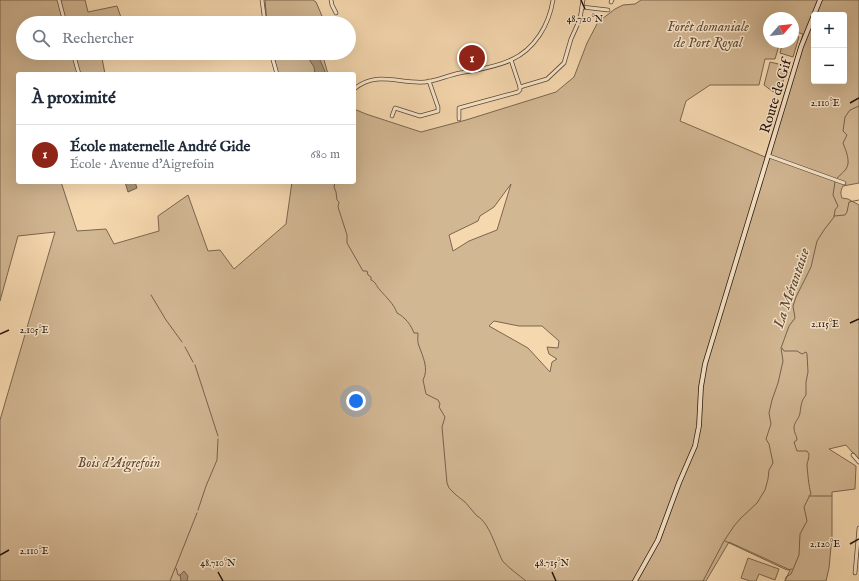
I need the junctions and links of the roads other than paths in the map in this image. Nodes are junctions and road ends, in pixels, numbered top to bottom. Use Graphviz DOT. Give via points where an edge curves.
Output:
graph roads {
  1 [pos="59,0"];
  2 [pos="262,0"];
  3 [pos="331,0"];
  4 [pos="553,0"];
  5 [pos="582,0"];
  6 [pos="820,0"];
  7 [pos="582,7"];
  8 [pos="608,10"];
  9 [pos="336,13"];
  10 [pos="63,16"];
  11 [pos="264,16"];
  12 [pos="75,60"];
  13 [pos="274,60"];
  14 [pos="511,60"];
  15 [pos="78,72"];
  16 [pos="277,72"];
  17 [pos="429,81"];
  18 [pos="520,87"];
  19 [pos="356,88"];
  20 [pos="392,116"];
  21 [pos="459,119"];
  22 [pos="769,155"];
  23 [pos="844,183"];
  24 [pos="853,455"];
  25 [pos="859,462"];
  26 [pos="859,528"];
  27 [pos="855,573"];
  28 [pos="635,581"];
  1 -- 10 [label="street"];
  2 -- 11 [label="street"];
  3 -- 9 [label="street"];
  4 -- 14 [label="street" via="548,21 535,42"];
  5 -- 7 [label="street"];
  6 -- 22 [label="street, Route de Gif" via="801,48"];
  7 -- 8 [label="street"];
  7 -- 18 [label="street" via="564,63 547,79"];
  12 -- 15 [label="street"];
  13 -- 16 [label="street"];
  14 -- 17 [label="street"];
  14 -- 18 [label="street"];
  17 -- 19 [label="street" via="373,79"];
  17 -- 20 [label="street" via="438,111 420,116 395,108"];
  18 -- 21 [label="street" via="518,92 459,108"];
  22 -- 23 [label="street"];
  22 -- 28 [label="street, Route de Gif" via="704,370 695,446 658,540"];
  24 -- 25 [label="street"];
  26 -- 27 [label="street"];
}
